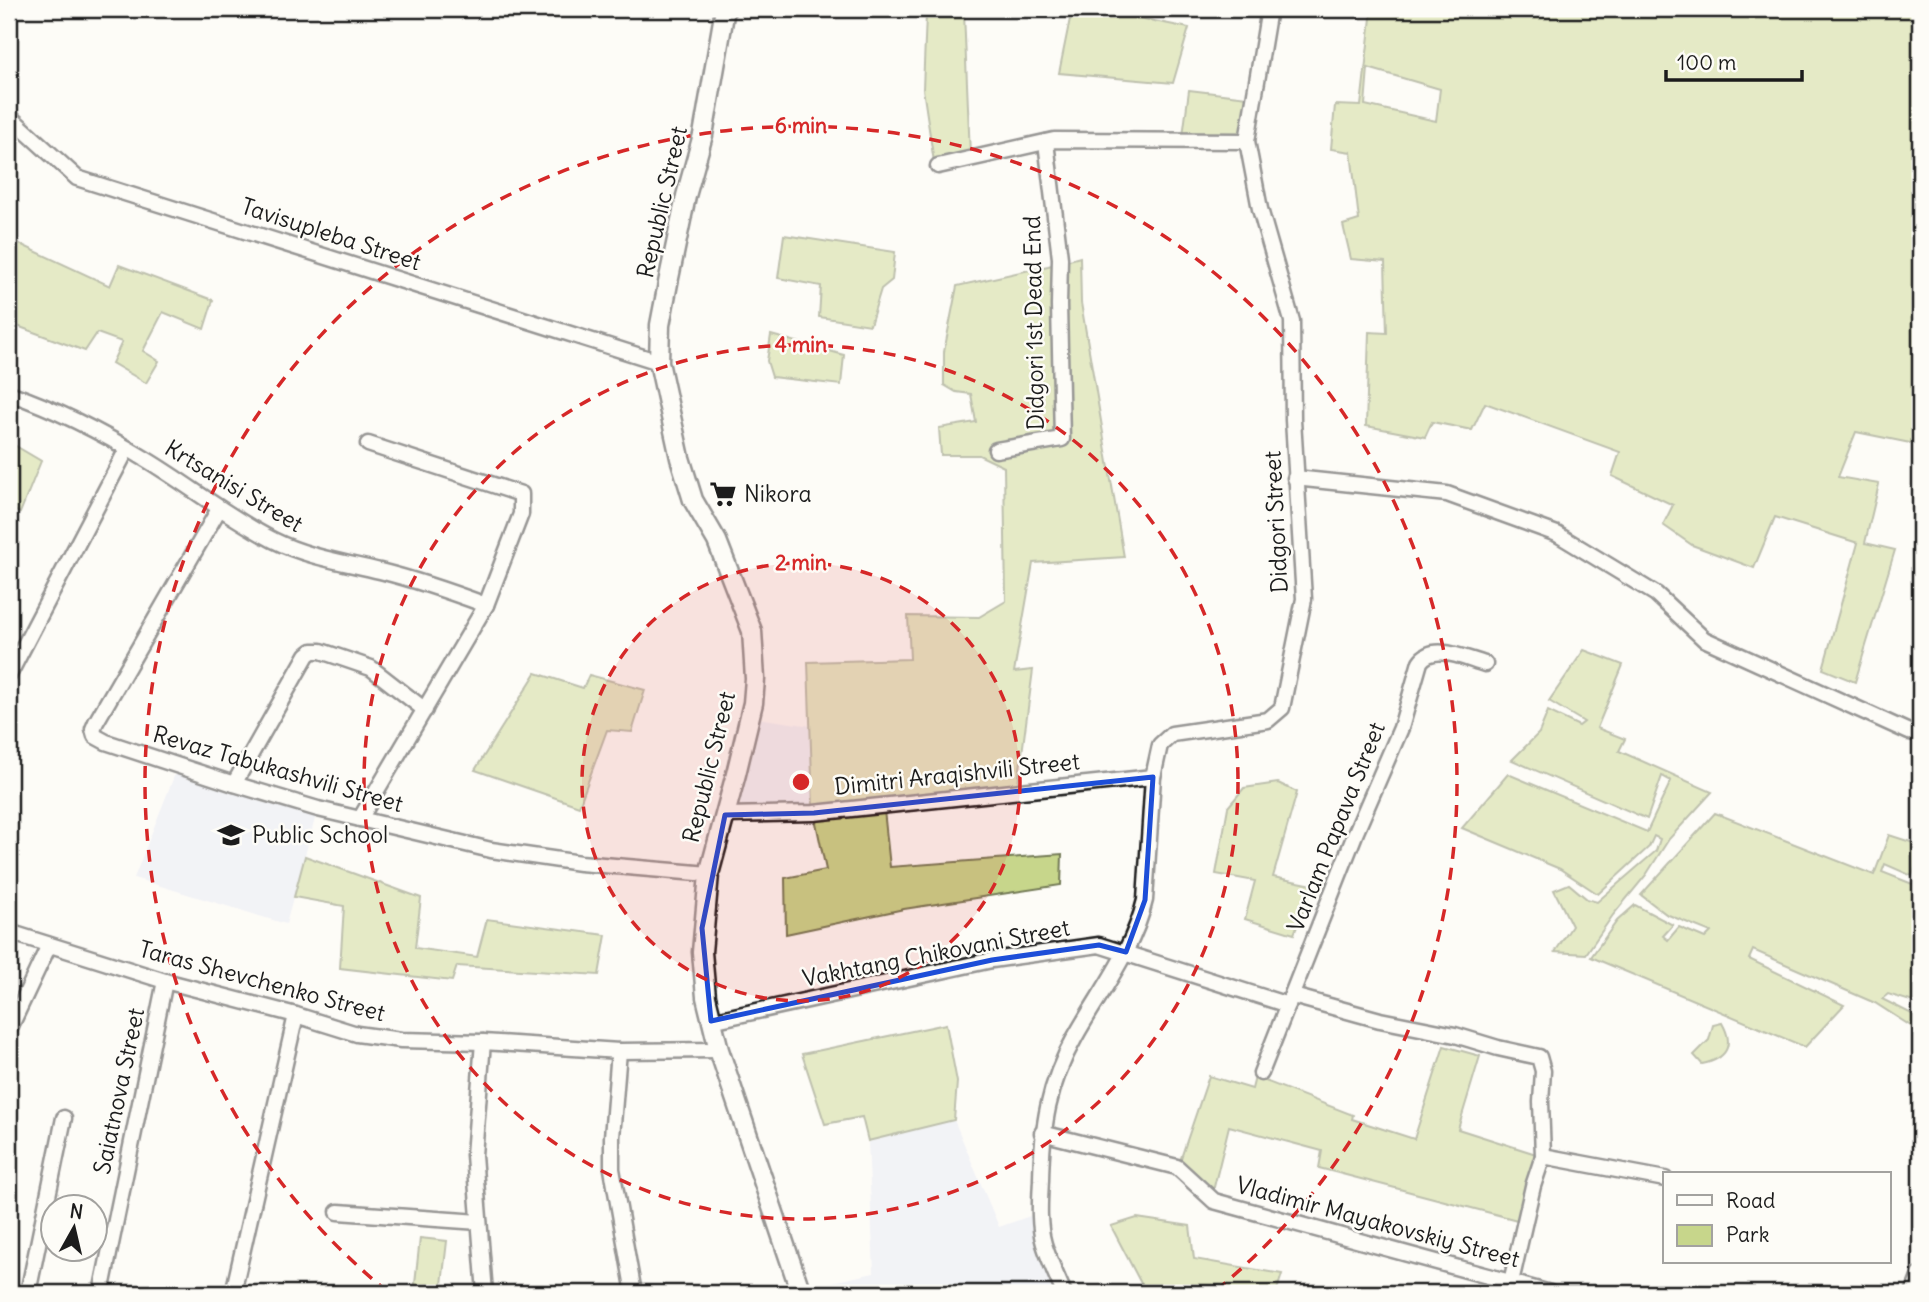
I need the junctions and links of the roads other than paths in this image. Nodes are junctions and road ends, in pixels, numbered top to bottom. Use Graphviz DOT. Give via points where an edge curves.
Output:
graph roads {
  1 [pos="725,9"];
  2 [pos="1269,9"];
  3 [pos="9,116"];
  4 [pos="1247,141"];
  5 [pos="1046,142"];
  6 [pos="939,166"];
  7 [pos="659,362"];
  8 [pos="9,393"];
  9 [pos="368,444"];
  10 [pos="128,449"];
  11 [pos="996,450"];
  12 [pos="1295,478"];
  13 [pos="219,509"];
  14 [pos="486,605"];
  15 [pos="1485,664"];
  16 [pos="9,676"];
  17 [pos="425,710"];
  18 [pos="1920,734"];
  19 [pos="1153,777"];
  20 [pos="234,784"];
  21 [pos="725,815"];
  22 [pos="360,819"];
  23 [pos="709,874"];
  24 [pos="9,932"];
  25 [pos="49,945"];
  26 [pos="1126,952"];
  27 [pos="165,981"];
  28 [pos="1290,1001"];
  29 [pos="296,1015"];
  30 [pos="711,1021"];
  31 [pos="9,1030"];
  32 [pos="483,1042"];
  33 [pos="719,1050"];
  34 [pos="618,1051"];
  35 [pos="1261,1073"];
  36 [pos="64,1118"];
  37 [pos="1042,1133"];
  38 [pos="1543,1156"];
  39 [pos="1663,1179"];
  40 [pos="338,1212"];
  41 [pos="479,1222"];
  42 [pos="1920,1275"];
  43 [pos="1511,1282"];
  44 [pos="28,1293"];
  45 [pos="101,1293"];
  46 [pos="233,1293"];
  47 [pos="485,1293"];
  48 [pos="634,1293"];
  49 [pos="801,1293"];
  50 [pos="1063,1293"];
  51 [pos="1550,1293"];
  52 [pos="1913,1293"];
  1 -- 7 [label="main road, Republic Street" via="703,135 660,325"];
  2 -- 4 [label="street, Didgori Street"];
  3 -- 7 [label="street, Tavisupleba Street" via="77,178"];
  4 -- 5 [label="street"];
  4 -- 12 [label="street, Didgori Street" via="1260,209 1292,321"];
  5 -- 6 [label="street"];
  5 -- 11 [label="street, Didgori 1st Dead End" via="1060,258 1062,439"];
  7 -- 21 [label="main road, Republic Street" via="694,500 717,541 752,631 752,703"];
  8 -- 10 [label="street, Krtsanisi Street" via="47,406"];
  9 -- 14 [label="street" via="521,494 521,514"];
  10 -- 13 [label="street, Krtsanisi Street"];
  10 -- 16 [label="street"];
  12 -- 18 [label="street" via="1447,494 1557,534 1656,594 1704,639"];
  12 -- 19 [label="street, Didgori Street" via="1304,599 1282,708 1268,720 1172,734 1160,745"];
  13 -- 14 [label="street, Krtsanisi Street" via="303,553 390,574"];
  13 -- 20 [label="street, Revaz Tabukashvili Street" via="93,729 95,736 106,742"];
  14 -- 17 [label="street"];
  15 -- 28 [label="street, Varlam Papava Street" via="1434,652 1420,662 1401,728"];
  17 -- 20 [label="street" via="371,668 312,651"];
  17 -- 22 [label="street"];
  19 -- 21 [label="street, Dimitri Araqishvili Street" via="814,813"];
  19 -- 26 [label="street, Didgori Street" via="1145,900"];
  20 -- 22 [label="street, Revaz Tabukashvili Street"];
  21 -- 23 [label="main road, Republic Street"];
  22 -- 23 [label="street, Revaz Tabukashvili Street" via="491,850"];
  23 -- 30 [label="main road, Republic Street" via="702,953"];
  24 -- 25 [label="street, Taras Shevchenko Street"];
  25 -- 27 [label="street, Taras Shevchenko Street"];
  25 -- 31 [label="street"];
  26 -- 28 [label="street, Vakhtang Chikovani Street"];
  26 -- 30 [label="street, Vakhtang Chikovani Street" via="1099,945 992,960"];
  26 -- 37 [label="street, Didgori Street" via="1058,1070"];
  27 -- 29 [label="street, Taras Shevchenko Street"];
  27 -- 45 [label="street, Saiatnova Street"];
  28 -- 35 [label="street, Varlam Papava Street"];
  28 -- 38 [label="street, Vakhtang Chikovani Street" via="1539,1057"];
  29 -- 32 [label="street, Taras Shevchenko Street" via="357,1034"];
  29 -- 46 [label="street"];
  30 -- 33 [label="main road, Republic Street"];
  32 -- 34 [label="street, Taras Shevchenko Street"];
  32 -- 41 [label="street" via="474,1155"];
  33 -- 34 [label="street, Taras Shevchenko Street"];
  33 -- 49 [label="main road, Republic Street"];
  34 -- 48 [label="street" via="612,1169"];
  36 -- 44 [label="street"];
  37 -- 43 [label="street, Vladimir Mayakovskiy Street" via="1177,1167 1214,1201"];
  37 -- 50 [label="street, Didgori Street" via="1044,1242"];
  38 -- 39 [label="street"];
  38 -- 43 [label="street"];
  40 -- 41 [label="street"];
  41 -- 47 [label="street"];
  42 -- 52 [label="street"];
  43 -- 51 [label="street, Vladimir Mayakovskiy Street"];
}
